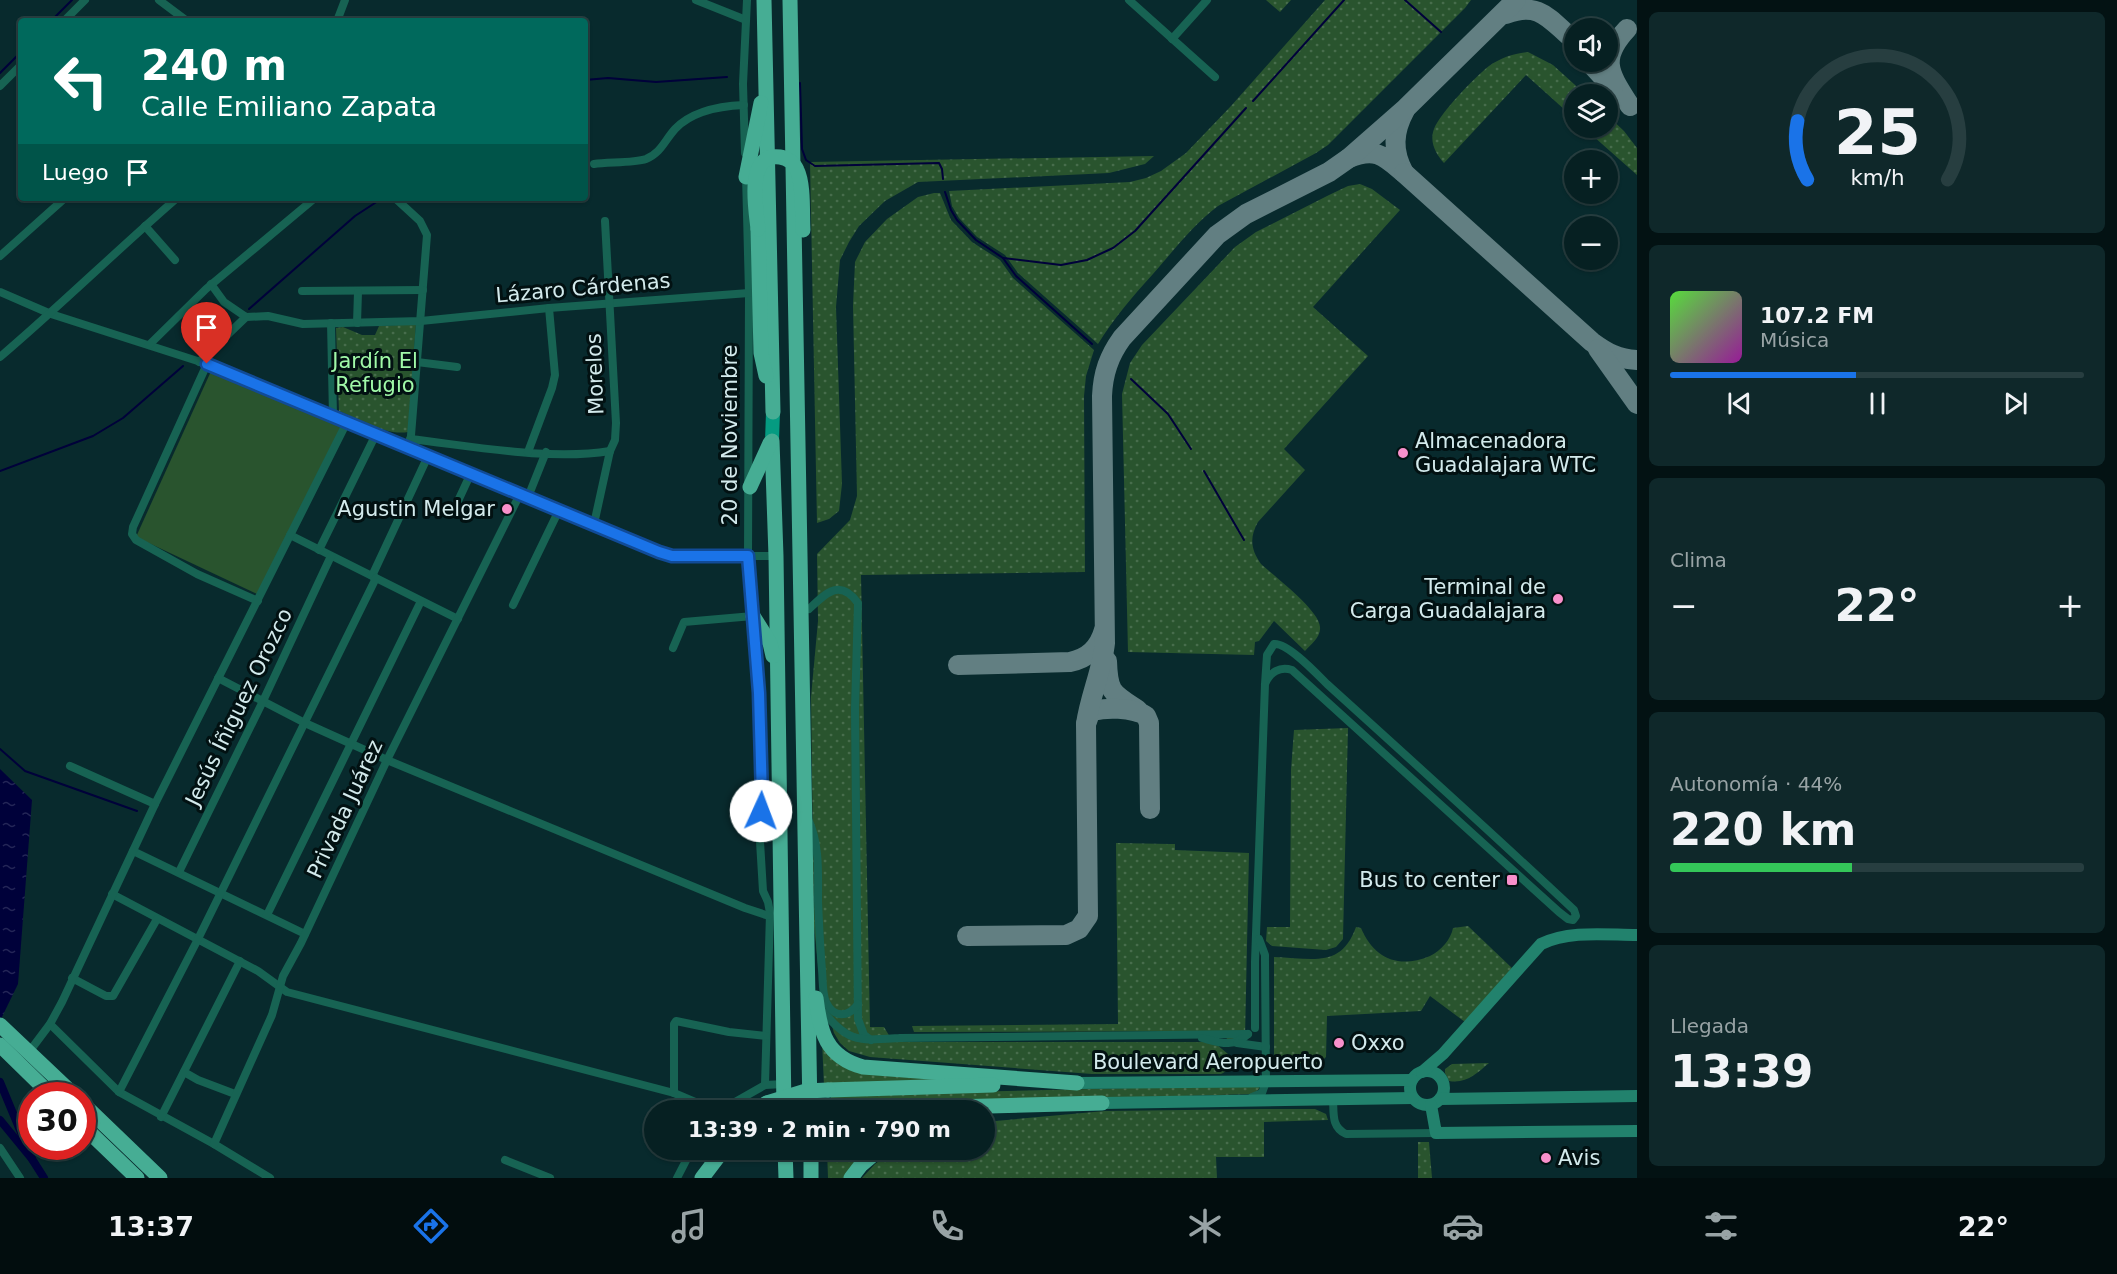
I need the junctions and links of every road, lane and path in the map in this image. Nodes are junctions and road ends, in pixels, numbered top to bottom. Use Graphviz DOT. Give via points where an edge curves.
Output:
graph roads {
  1 [pos="85,0"];
  2 [pos="159,0"];
  3 [pos="345,0"];
  4 [pos="696,0"];
  5 [pos="747,0"];
  6 [pos="764,0"];
  7 [pos="790,0"];
  8 [pos="1129,0"];
  9 [pos="1207,0"];
  10 [pos="67,18"];
  11 [pos="183,18"];
  12 [pos="338,18"];
  13 [pos="746,20"];
  14 [pos="1172,39"];
  15 [pos="18,68"];
  16 [pos="767,77"];
  17 [pos="1215,77"];
  18 [pos="0,86"];
  19 [pos="744,105"];
  20 [pos="594,164"];
  21 [pos="746,177"];
  22 [pos="62,201"];
  23 [pos="174,201"];
  24 [pos="311,201"];
  25 [pos="398,201"];
  26 [pos="605,221"];
  27 [pos="145,226"];
  28 [pos="0,256"];
  29 [pos="175,260"];
  30 [pos="211,284"];
  31 [pos="423,290"];
  32 [pos="302,291"];
  33 [pos="0,292"];
  34 [pos="358,292"];
  35 [pos="749,293"];
  36 [pos="610,303"];
  37 [pos="549,308"];
  38 [pos="51,314"];
  39 [pos="246,317"];
  40 [pos="421,321"];
  41 [pos="331,323"];
  42 [pos="357,323"];
  43 [pos="149,345"];
  44 [pos="0,357"];
  45 [pos="417,362"];
  46 [pos="203,363"];
  47 [pos="457,367"];
  48 [pos="773,412"];
  49 [pos="333,416"];
  50 [pos="347,422"];
  51 [pos="376,434"];
  52 [pos="772,441"];
  53 [pos="410,444"];
  54 [pos="610,451"];
  55 [pos="528,452"];
  56 [pos="546,452"];
  57 [pos="428,456"];
  58 [pos="471,473"];
  59 [pos="750,487"];
  60 [pos="524,495"];
  61 [pos="458,501"];
  62 [pos="559,510"];
  63 [pos="594,524"];
  64 [pos="290,535"];
  65 [pos="319,550"];
  66 [pos="331,556"];
  67 [pos="748,556"];
  68 [pos="777,556"];
  69 [pos="374,577"];
  70 [pos="258,601"];
  71 [pos="421,601"];
  72 [pos="513,604"];
  73 [pos="808,609"];
  74 [pos="753,616"];
  75 [pos="458,619"];
  76 [pos="673,648"];
  77 [pos="218,678"];
  78 [pos="778,680"];
  79 [pos="1265,684"];
  80 [pos="801,696"];
  81 [pos="263,701"];
  82 [pos="305,723"];
  83 [pos="351,743"];
  84 [pos="387,760"];
  85 [pos="70,766"];
  86 [pos="155,804"];
  87 [pos="804,809"];
  88 [pos="133,851"];
  89 [pos="179,872"];
  90 [pos="220,892"];
  91 [pos="112,894"];
  92 [pos="267,915"];
  93 [pos="770,916"];
  94 [pos="158,919"];
  95 [pos="806,927"];
  96 [pos="305,934"];
  97 [pos="1637,935"];
  98 [pos="1257,936"];
  99 [pos="197,941"];
  100 [pos="240,961"];
  101 [pos="72,978"];
  102 [pos="278,988"];
  103 [pos="816,1003"];
  104 [pos="858,1004"];
  105 [pos="1266,1020"];
  106 [pos="50,1024"];
  107 [pos="1251,1031"];
  108 [pos="1190,1035"];
  109 [pos="766,1036"];
  110 [pos="3,1038"];
  111 [pos="871,1040"];
  112 [pos="1236,1043"];
  113 [pos="1266,1047"];
  114 [pos="29,1052"];
  115 [pos="184,1072"];
  116 [pos="1422,1072"];
  117 [pos="1412,1080"];
  118 [pos="40,1082"];
  119 [pos="60,1082"];
  120 [pos="1266,1082"];
  121 [pos="1077,1083"];
  122 [pos="784,1084"];
  123 [pos="765,1085"];
  124 [pos="119,1092"];
  125 [pos="674,1093"];
  126 [pos="235,1094"];
  127 [pos="1637,1096"];
  128 [pos="1413,1098"];
  129 [pos="1333,1099"];
  130 [pos="690,1100"];
  131 [pos="739,1100"];
  132 [pos="779,1100"];
  133 [pos="784,1100"];
  134 [pos="810,1100"];
  135 [pos="1147,1102"];
  136 [pos="1436,1102"];
  137 [pos="1102,1103"];
  138 [pos="995,1106"];
  139 [pos="995,1115"];
  140 [pos="96,1116"];
  141 [pos="161,1117"];
  142 [pos="1637,1131"];
  143 [pos="1436,1133"];
  144 [pos="96,1138"];
  145 [pos="214,1144"];
  146 [pos="0,1148"];
  147 [pos="505,1160"];
  148 [pos="686,1160"];
  149 [pos="702,1160"];
  150 [pos="716,1160"];
  151 [pos="785,1160"];
  152 [pos="811,1160"];
  153 [pos="867,1160"];
  154 [pos="21,1178"];
  155 [pos="137,1178"];
  156 [pos="160,1178"];
  157 [pos="270,1178"];
  158 [pos="549,1178"];
  159 [pos="677,1178"];
  160 [pos="691,1178"];
  161 [pos="702,1178"];
  162 [pos="786,1178"];
  163 [pos="811,1178"];
  164 [pos="851,1178"];
  1 -- 10 [label="street"];
  2 -- 11 [label="street"];
  3 -- 12 [label="street"];
  4 -- 13 [label="street"];
  5 -- 13 [label="street, 20 de Noviembre"];
  6 -- 16 [label="highway"];
  7 -- 80 [label="highway"];
  8 -- 14 [label="street"];
  9 -- 14 [label="street"];
  13 -- 19 [label="street, 20 de Noviembre"];
  14 -- 17 [label="street"];
  15 -- 18 [label="street"];
  16 -- 21 [label="highway"];
  16 -- 48 [label="highway"];
  19 -- 20 [label="street" via="697,114 675,129 662,148 646,159"];
  19 -- 21 [label="street, 20 de Noviembre"];
  21 -- 35 [label="street, 20 de Noviembre"];
  22 -- 28 [label="street"];
  23 -- 27 [label="street"];
  24 -- 30 [label="street"];
  25 -- 31 [label="street" via="426,231"];
  26 -- 36 [label="street, Morelos"];
  27 -- 29 [label="street"];
  27 -- 38 [label="street"];
  30 -- 39 [label="street" via="224,302"];
  30 -- 43 [label="street"];
  31 -- 34 [label="street"];
  31 -- 40 [label="street"];
  32 -- 34 [label="street"];
  33 -- 38 [label="street"];
  34 -- 42 [label="street"];
  35 -- 36 [label="street, Lázaro Cárdenas"];
  35 -- 59 [label="street, 20 de Noviembre"];
  36 -- 37 [label="street, Lázaro Cárdenas"];
  36 -- 54 [label="street, Morelos" via="616,407 615,440"];
  37 -- 40 [label="street, Lázaro Cárdenas"];
  37 -- 55 [label="street" via="555,375"];
  38 -- 43 [label="street"];
  38 -- 44 [label="street"];
  39 -- 41 [label="street, Lázaro Cárdenas"];
  39 -- 46 [label="street"];
  40 -- 42 [label="street, Lázaro Cárdenas"];
  40 -- 45 [label="street"];
  41 -- 42 [label="street, Lázaro Cárdenas"];
  41 -- 49 [label="street"];
  43 -- 46 [label="street"];
  45 -- 47 [label="street"];
  45 -- 53 [label="street"];
  46 -- 49 [label="street"];
  46 -- 70 [label="street" via="132,534 136,540 197,574"];
  48 -- 52 [label="main road"];
  48 -- 73 [label="highway, bridge" via="761,353 755,181 765,160 777,156 791,161 800,179"];
  49 -- 50 [label="street"];
  50 -- 51 [label="street"];
  50 -- 64 [label="street"];
  51 -- 53 [label="street"];
  51 -- 65 [label="street"];
  52 -- 59 [label="highway"];
  52 -- 68 [label="highway"];
  53 -- 55 [label="street"];
  53 -- 57 [label="street"];
  54 -- 56 [label="street"];
  54 -- 63 [label="street, Morelos"];
  55 -- 56 [label="street"];
  56 -- 60 [label="street, Privada Juárez"];
  57 -- 58 [label="street"];
  57 -- 69 [label="street"];
  58 -- 60 [label="street"];
  58 -- 61 [label="street"];
  59 -- 67 [label="street, 20 de Noviembre"];
  60 -- 62 [label="street"];
  60 -- 75 [label="street, Privada Juárez"];
  62 -- 63 [label="street"];
  62 -- 72 [label="street"];
  63 -- 67 [label="street" via="672,556"];
  64 -- 65 [label="street"];
  64 -- 70 [label="street"];
  65 -- 66 [label="street"];
  66 -- 69 [label="street"];
  66 -- 81 [label="street, Jesús Íñiguez Orozco"];
  67 -- 68 [label="street"];
  67 -- 74 [label="street, 20 de Noviembre"];
  68 -- 78 [label="highway"];
  69 -- 71 [label="street"];
  69 -- 82 [label="street"];
  70 -- 77 [label="street"];
  71 -- 75 [label="street"];
  71 -- 83 [label="street"];
  73 -- 80 [label="highway"];
  73 -- 104 [label="street" via="826,592 840,589 851,593 858,603"];
  74 -- 76 [label="street" via="684,622"];
  74 -- 78 [label="highway" via="770,643"];
  74 -- 93 [label="street, 20 de Noviembre" via="759,693 759,825 763,891"];
  75 -- 84 [label="street, Privada Juárez"];
  77 -- 81 [label="street"];
  77 -- 86 [label="street"];
  78 -- 122 [label="highway"];
  79 -- 79 [label="street" via="1279,669 1292,670 1502,862 1568,919 1575,918 1576,912 1566,902 1281,644 1274,644 1267,655"];
  79 -- 98 [label="street"];
  80 -- 87 [label="highway"];
  81 -- 82 [label="street"];
  81 -- 89 [label="street, Jesús Íñiguez Orozco"];
  82 -- 83 [label="street"];
  82 -- 90 [label="street"];
  83 -- 84 [label="street"];
  83 -- 92 [label="street"];
  84 -- 93 [label="street"];
  84 -- 96 [label="street, Privada Juárez"];
  85 -- 86 [label="street"];
  86 -- 88 [label="street"];
  87 -- 95 [label="highway"];
  87 -- 104 [label="street" via="816,842 825,999 840,1014 847,1015"];
  88 -- 89 [label="street"];
  88 -- 91 [label="street"];
  89 -- 90 [label="street"];
  90 -- 92 [label="street"];
  90 -- 99 [label="street"];
  91 -- 94 [label="street"];
  91 -- 101 [label="street"];
  92 -- 96 [label="street"];
  93 -- 109 [label="street, 20 de Noviembre"];
  94 -- 99 [label="street"];
  94 -- 101 [label="street" via="113,996"];
  95 -- 103 [label="highway"];
  95 -- 134 [label="highway"];
  96 -- 102 [label="street, Privada Juárez"];
  97 -- 116 [label="street" via="1572,936 1541,944 1443,1054"];
  98 -- 105 [label="street" via="1265,955"];
  98 -- 107 [label="street"];
  99 -- 100 [label="street"];
  99 -- 124 [label="street"];
  100 -- 102 [label="street"];
  100 -- 115 [label="street"];
  101 -- 106 [label="street"];
  102 -- 125 [label="street"];
  102 -- 126 [label="street, Privada Juárez" via="272,1015"];
  103 -- 111 [label="street" via="849,1037"];
  103 -- 121 [label="highway" via="825,1038 840,1058 852,1064"];
  104 -- 111 [label="street" via="861,1029"];
  105 -- 107 [label="street"];
  105 -- 113 [label="street"];
  106 -- 114 [label="street"];
  106 -- 124 [label="street"];
  107 -- 108 [label="street"];
  107 -- 112 [label="street"];
  108 -- 111 [label="street"];
  108 -- 112 [label="street"];
  109 -- 123 [label="street, 20 de Noviembre"];
  109 -- 125 [label="street" via="676,1021"];
  110 -- 114 [label="highway"];
  110 -- 118 [label="highway"];
  112 -- 113 [label="street"];
  113 -- 120 [label="street"];
  114 -- 119 [label="highway"];
  115 -- 126 [label="street"];
  115 -- 141 [label="street"];
  116 -- 117 [label="street"];
  116 -- 136 [label="street" via="1441,1079 1444,1091"];
  117 -- 120 [label="street, Boulevard Aeropuerto"];
  117 -- 128 [label="street"];
  120 -- 121 [label="street, Boulevard Aeropuerto"];
  120 -- 135 [label="street" via="1256,1097"];
  121 -- 132 [label="highway, bridge" via="806,1091"];
  122 -- 123 [label="street"];
  122 -- 133 [label="highway"];
  123 -- 131 [label="street"];
  124 -- 141 [label="street"];
  125 -- 130 [label="street"];
  126 -- 145 [label="street, Privada Juárez"];
  127 -- 136 [label="street"];
  128 -- 129 [label="street, Boulevard Aeropuerto"];
  128 -- 136 [label="street" via="1421,1104"];
  129 -- 135 [label="street, Boulevard Aeropuerto"];
  129 -- 143 [label="street" via="1334,1123 1346,1134"];
  135 -- 137 [label="street, Boulevard Aeropuerto"];
  136 -- 143 [label="street"];
  137 -- 138 [label="highway, bridge"];
  137 -- 139 [label="highway"];
  140 -- 156 [label="highway"];
  141 -- 145 [label="street"];
  142 -- 143 [label="street"];
  144 -- 155 [label="highway"];
  145 -- 157 [label="street"];
  146 -- 154 [label="street"];
  147 -- 158 [label="street"];
  148 -- 159 [label="street"];
  149 -- 160 [label="highway"];
  150 -- 161 [label="highway"];
  151 -- 162 [label="highway"];
  152 -- 163 [label="highway"];
  153 -- 164 [label="highway"];
}
